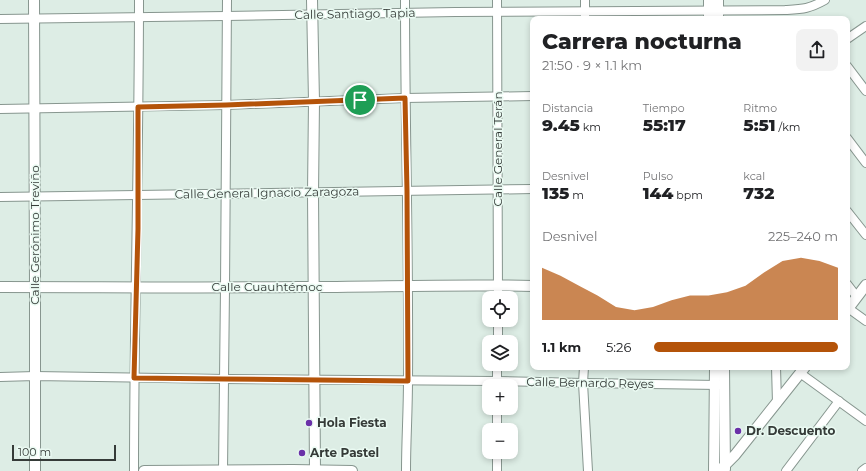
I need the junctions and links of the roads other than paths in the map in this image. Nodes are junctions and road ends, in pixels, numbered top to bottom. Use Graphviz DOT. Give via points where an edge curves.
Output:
graph roads {
  1 [pos="34,0"];
  2 [pos="139,0"];
  3 [pos="226,0"];
  4 [pos="312,0"];
  5 [pos="405,0"];
  6 [pos="497,0"];
  7 [pos="585,0"];
  8 [pos="825,0"];
  9 [pos="813,4"];
  10 [pos="714,10"];
  11 [pos="497,12"];
  12 [pos="405,13"];
  13 [pos="312,15"];
  14 [pos="585,15"];
  15 [pos="226,16"];
  16 [pos="139,17"];
  17 [pos="34,18"];
  18 [pos="0,19"];
  19 [pos="866,26"];
  20 [pos="850,37"];
  21 [pos="850,70"];
  22 [pos="866,91"];
  23 [pos="498,96"];
  24 [pos="530,96"];
  25 [pos="405,98"];
  26 [pos="314,101"];
  27 [pos="226,105"];
  28 [pos="138,107"];
  29 [pos="0,109"];
  30 [pos="34,109"];
  31 [pos="850,142"];
  32 [pos="866,163"];
  33 [pos="498,189"];
  34 [pos="530,189"];
  35 [pos="407,191"];
  36 [pos="313,192"];
  37 [pos="226,194"];
  38 [pos="137,196"];
  39 [pos="35,197"];
  40 [pos="0,198"];
  41 [pos="850,214"];
  42 [pos="866,235"];
  43 [pos="408,285"];
  44 [pos="499,285"];
  45 [pos="866,285"];
  46 [pos="530,286"];
  47 [pos="0,287"];
  48 [pos="36,287"];
  49 [pos="314,287"];
  50 [pos="136,288"];
  51 [pos="225,288"];
  52 [pos="850,288"];
  53 [pos="499,291"];
  54 [pos="857,297"];
  55 [pos="850,306"];
  56 [pos="850,310"];
  57 [pos="866,321"];
  58 [pos="584,370"];
  59 [pos="716,370"];
  60 [pos="723,370"];
  61 [pos="776,370"];
  62 [pos="802,370"];
  63 [pos="35,376"];
  64 [pos="0,377"];
  65 [pos="134,378"];
  66 [pos="224,379"];
  67 [pos="315,380"];
  68 [pos="408,381"];
  69 [pos="482,383"];
  70 [pos="518,383"];
  71 [pos="583,383"];
  72 [pos="720,385"];
  73 [pos="839,401"];
  74 [pos="777,402"];
  75 [pos="866,421"];
  76 [pos="497,459"];
  77 [pos="866,468"];
  78 [pos="723,469"];
  79 [pos="35,471"];
  80 [pos="134,471"];
  81 [pos="144,471"];
  82 [pos="223,471"];
  83 [pos="315,471"];
  84 [pos="352,471"];
  85 [pos="406,471"];
  86 [pos="497,471"];
  87 [pos="588,471"];
  88 [pos="714,471"];
  89 [pos="786,471"];
  90 [pos="862,471"];
  1 -- 17 [label="street, Calle Gerónimo Treviño"];
  2 -- 16 [label="street"];
  3 -- 15 [label="street"];
  4 -- 13 [label="street"];
  5 -- 12 [label="street"];
  6 -- 11 [label="street, Calle General Terán"];
  7 -- 14 [label="street"];
  8 -- 9 [label="street, Calle Santiago Tapia"];
  9 -- 10 [label="street, Calle Santiago Tapia" via="798,10"];
  10 -- 14 [label="street, Calle Santiago Tapia"];
  11 -- 12 [label="street, Calle Santiago Tapia"];
  11 -- 14 [label="street, Calle Santiago Tapia"];
  11 -- 23 [label="street, Calle General Terán"];
  12 -- 13 [label="street, Calle Santiago Tapia"];
  12 -- 25 [label="street"];
  13 -- 15 [label="street, Calle Santiago Tapia"];
  13 -- 26 [label="street"];
  15 -- 16 [label="street, Calle Santiago Tapia"];
  15 -- 27 [label="street"];
  16 -- 17 [label="street, Calle Santiago Tapia"];
  16 -- 28 [label="street"];
  17 -- 18 [label="street, Calle Santiago Tapia"];
  17 -- 30 [label="street, Calle Gerónimo Treviño"];
  19 -- 20 [label="street"];
  21 -- 22 [label="street"];
  23 -- 24 [label="street"];
  23 -- 25 [label="street"];
  23 -- 33 [label="street, Calle General Terán"];
  25 -- 26 [label="street"];
  25 -- 35 [label="street"];
  26 -- 27 [label="street"];
  26 -- 36 [label="street"];
  27 -- 28 [label="street"];
  27 -- 37 [label="street"];
  28 -- 30 [label="street"];
  28 -- 38 [label="street"];
  29 -- 30 [label="street"];
  30 -- 39 [label="street, Calle Gerónimo Treviño"];
  31 -- 32 [label="street"];
  33 -- 34 [label="street, Calle General Ignacio Zaragoza"];
  33 -- 35 [label="street, Calle General Ignacio Zaragoza"];
  33 -- 44 [label="street, Calle General Terán"];
  35 -- 36 [label="street, Calle General Ignacio Zaragoza"];
  35 -- 43 [label="street"];
  36 -- 37 [label="street, Calle General Ignacio Zaragoza"];
  36 -- 49 [label="street"];
  37 -- 38 [label="street, Calle General Ignacio Zaragoza"];
  37 -- 51 [label="street"];
  38 -- 39 [label="street, Calle General Ignacio Zaragoza"];
  38 -- 50 [label="street"];
  39 -- 40 [label="street, Calle General Ignacio Zaragoza"];
  39 -- 48 [label="street, Calle Gerónimo Treviño"];
  41 -- 42 [label="street"];
  43 -- 44 [label="street, Calle Cuauhtémoc"];
  43 -- 49 [label="street, Calle Cuauhtémoc"];
  43 -- 68 [label="street"];
  44 -- 46 [label="street, Calle Cuauhtémoc"];
  44 -- 53 [label="street, Calle General Terán"];
  45 -- 54 [label="street"];
  47 -- 48 [label="street, Calle Cuauhtémoc"];
  48 -- 50 [label="street, Calle Cuauhtémoc"];
  48 -- 63 [label="street, Calle Gerónimo Treviño"];
  49 -- 51 [label="street, Calle Cuauhtémoc"];
  49 -- 67 [label="street"];
  50 -- 51 [label="street, Calle Cuauhtémoc"];
  50 -- 65 [label="street"];
  51 -- 66 [label="street"];
  52 -- 54 [label="street"];
  54 -- 55 [label="street"];
  56 -- 57 [label="street"];
  58 -- 71 [label="street"];
  59 -- 72 [label="street"];
  60 -- 72 [label="street"];
  61 -- 74 [label="street"];
  62 -- 73 [label="street"];
  62 -- 74 [label="street"];
  63 -- 64 [label="street, Calle Bernardo Reyes"];
  63 -- 65 [label="street, Calle Bernardo Reyes"];
  63 -- 79 [label="street, Calle Gerónimo Treviño"];
  65 -- 66 [label="street, Calle Bernardo Reyes"];
  65 -- 80 [label="street"];
  66 -- 67 [label="street, Calle Bernardo Reyes"];
  66 -- 82 [label="street"];
  67 -- 68 [label="street, Calle Bernardo Reyes"];
  67 -- 83 [label="street"];
  68 -- 69 [label="street, Calle Bernardo Reyes"];
  68 -- 85 [label="street"];
  70 -- 71 [label="street, Calle Bernardo Reyes"];
  71 -- 72 [label="street, Calle Bernardo Reyes"];
  71 -- 87 [label="street"];
  72 -- 78 [label="street"];
  72 -- 88 [label="street"];
  73 -- 75 [label="street"];
  73 -- 89 [label="street"];
  74 -- 78 [label="street"];
  76 -- 86 [label="street"];
  77 -- 90 [label="street"];
  81 -- 82 [label="street"];
  82 -- 83 [label="street"];
  83 -- 84 [label="street"];
}
